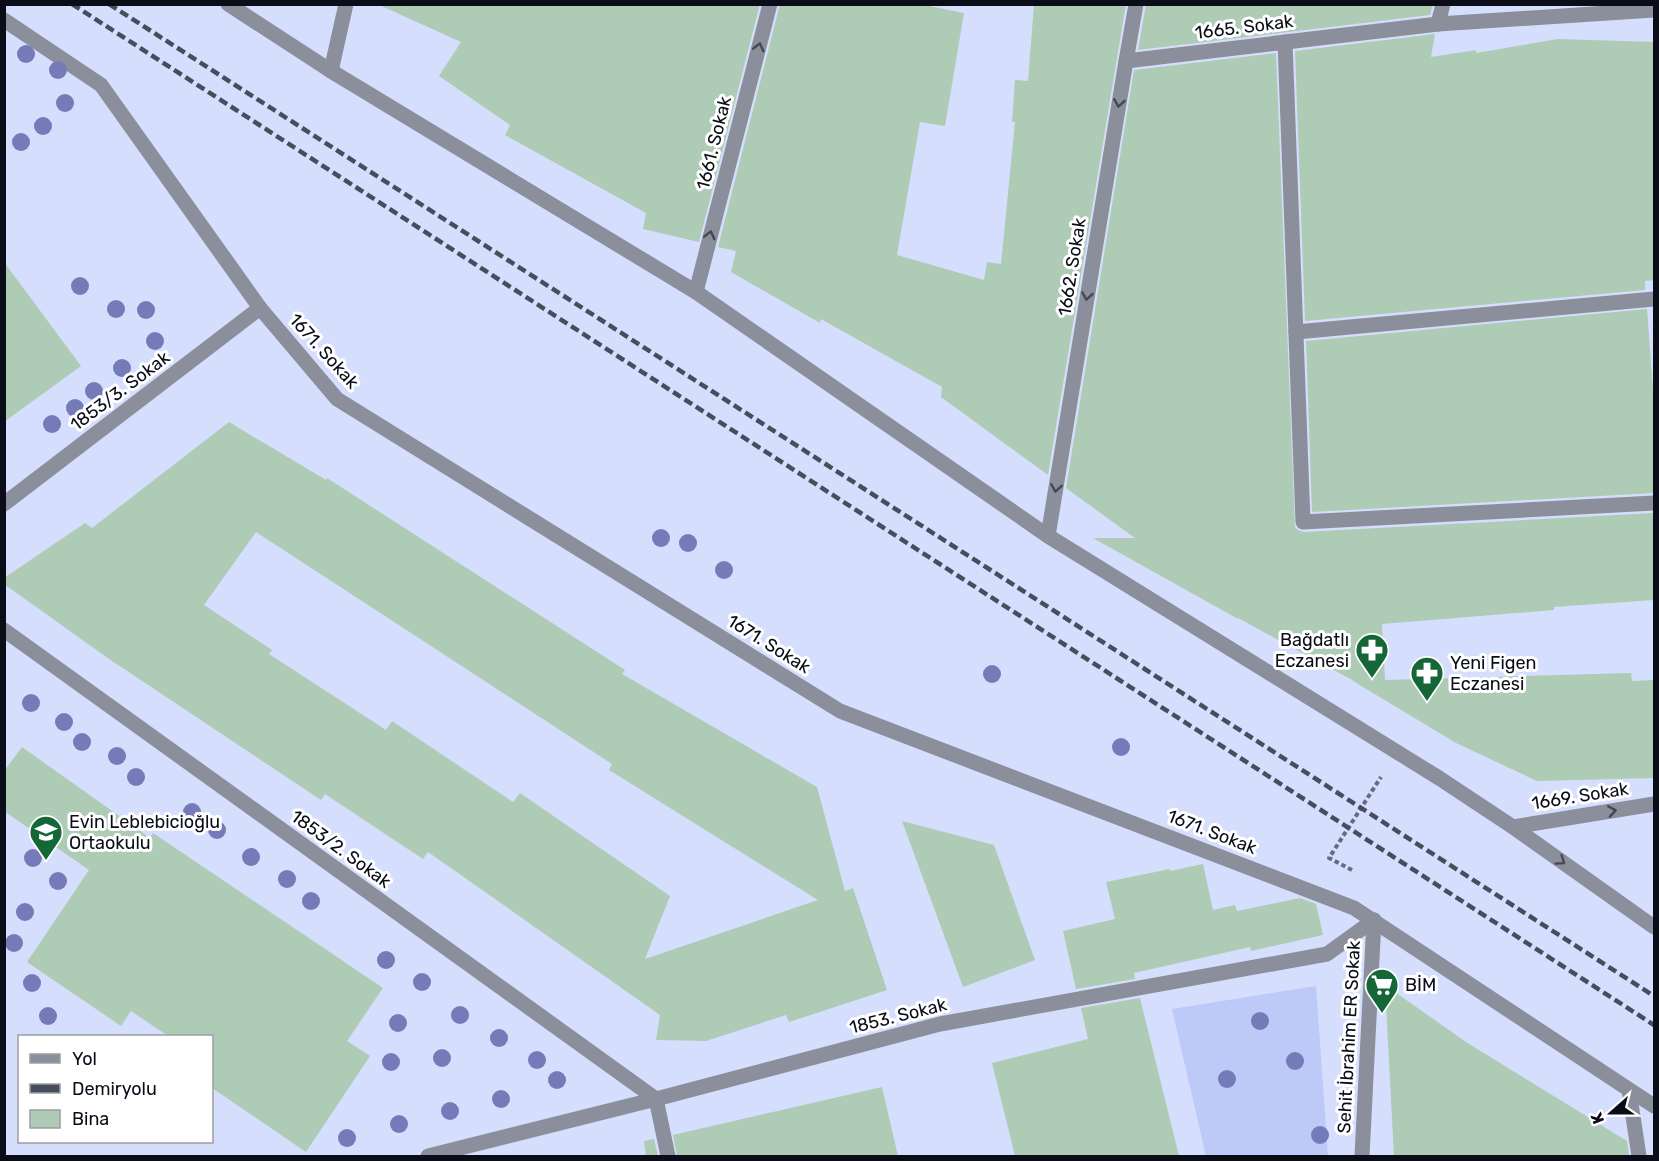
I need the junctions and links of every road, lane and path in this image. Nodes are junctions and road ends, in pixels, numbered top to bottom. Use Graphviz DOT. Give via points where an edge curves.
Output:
graph roads {
  1 [pos="228,4"];
  2 [pos="346,4"];
  3 [pos="770,4"];
  4 [pos="1136,4"];
  5 [pos="1443,4"];
  6 [pos="1654,10"];
  7 [pos="4,20"];
  8 [pos="1438,24"];
  9 [pos="1285,42"];
  10 [pos="1126,61"];
  11 [pos="331,71"];
  12 [pos="696,292"];
  13 [pos="1654,299"];
  14 [pos="260,308"];
  15 [pos="1296,332"];
  16 [pos="1654,503"];
  17 [pos="4,504"];
  18 [pos="1048,536"];
  19 [pos="4,630"];
  20 [pos="1385,770"];
  21 [pos="1654,804"];
  22 [pos="1513,827"];
  23 [pos="1356,872"];
  24 [pos="1374,920"];
  25 [pos="1654,927"];
  26 [pos="1629,1090"];
  27 [pos="656,1100"];
  28 [pos="1654,1106"];
  29 [pos="428,1156"];
  30 [pos="668,1156"];
  31 [pos="1362,1156"];
  32 [pos="1639,1156"];
  1 -- 11 [label="street"];
  2 -- 11 [label="street"];
  12 -- 3 [label="street, 1661. Sokak, one-way"];
  4 -- 10 [label="street, 1662. Sokak"];
  5 -- 8 [label="street"];
  6 -- 8 [label="street, 1665. Sokak"];
  7 -- 14 [label="street, 1671. Sokak" via="101,86"];
  8 -- 9 [label="street, 1665. Sokak"];
  9 -- 10 [label="street, 1665. Sokak"];
  9 -- 15 [label="street"];
  10 -- 18 [label="street, 1662. Sokak, one-way"];
  11 -- 12 [label="street"];
  12 -- 18 [label="street"];
  13 -- 15 [label="street"];
  14 -- 17 [label="street, 1853/3. Sokak"];
  14 -- 24 [label="street, 1671. Sokak" via="338,399 840,711 1354,908"];
  15 -- 16 [label="street" via="1303,522"];
  18 -- 22 [label="street"];
  19 -- 27 [label="street, 1853/2. Sokak"];
  20 -- 23 [label="path" via="1329,858"];
  22 -- 21 [label="street, 1669. Sokak, one-way"];
  22 -- 25 [label="street, one-way"];
  24 -- 26 [label="street, 1671. Sokak"];
  24 -- 27 [label="street, 1853. Sokak" via="1327,954 940,1024"];
  24 -- 31 [label="street, Sehit İbrahim ER Sokak"];
  26 -- 28 [label="street, 1671. Sokak"];
  26 -- 32 [label="street"];
  27 -- 29 [label="street, 1853. Sokak"];
  27 -- 30 [label="street"];
}
